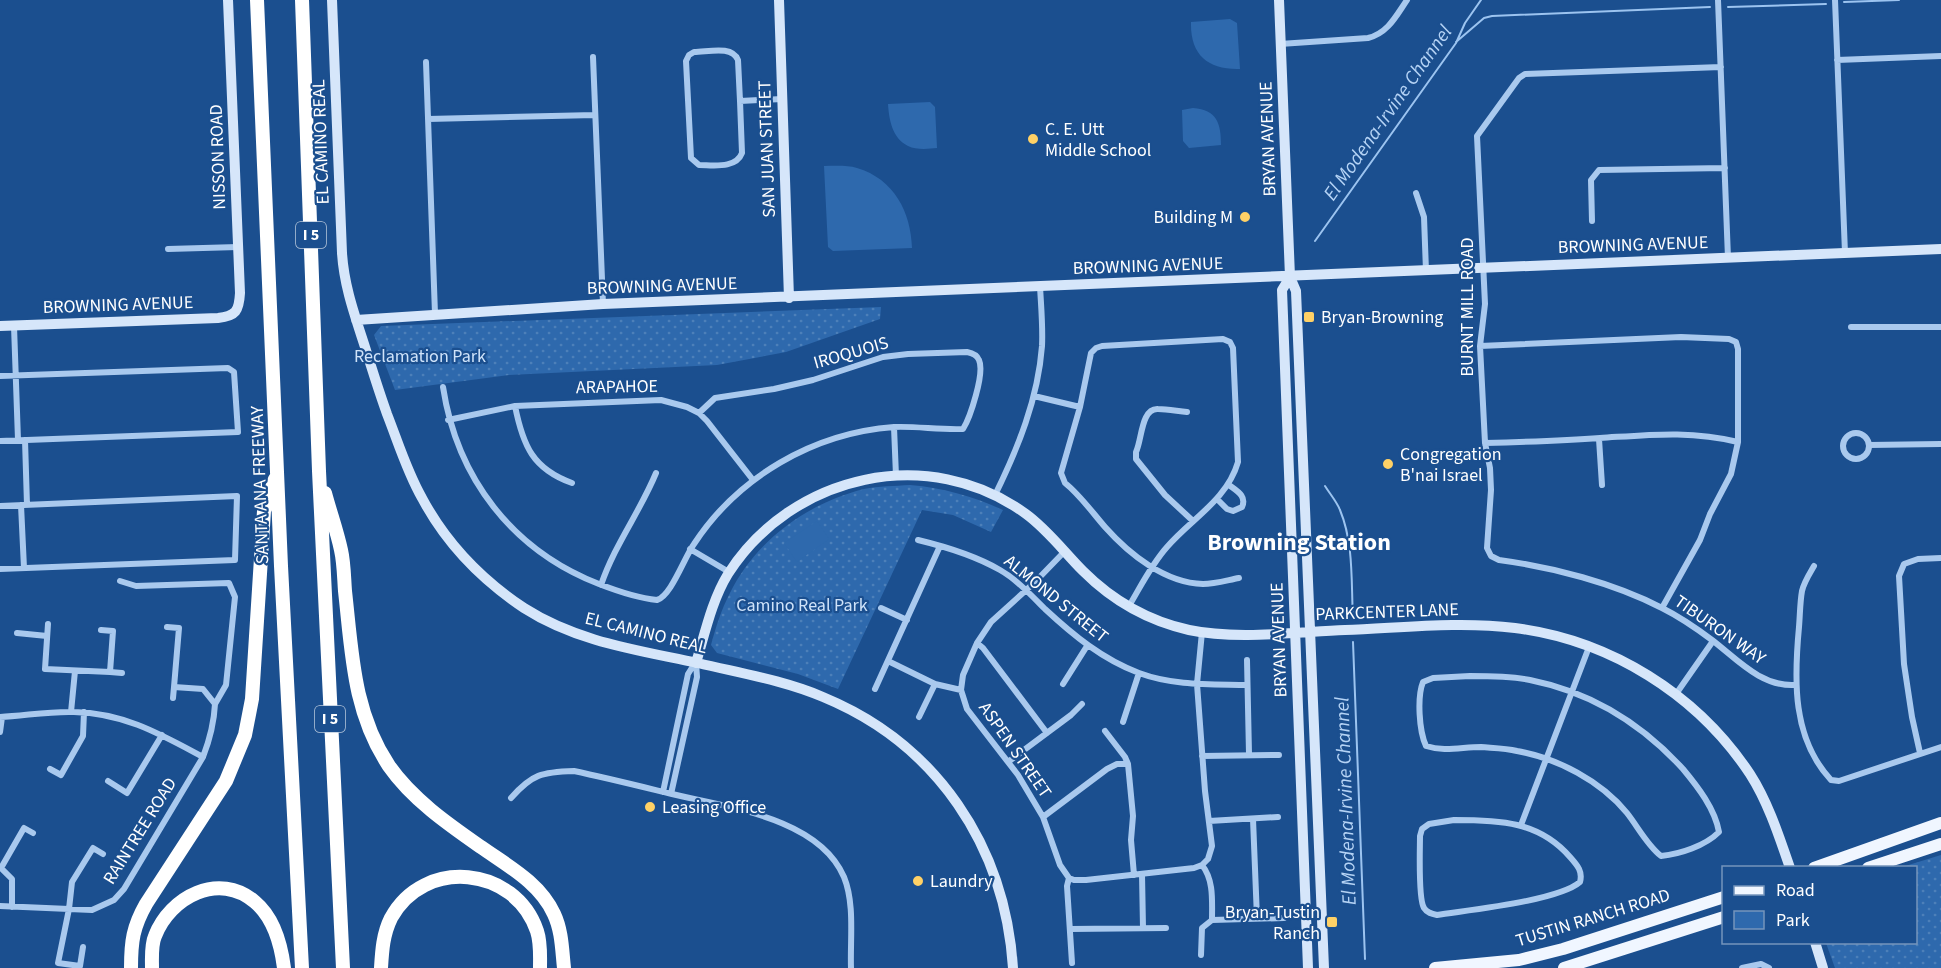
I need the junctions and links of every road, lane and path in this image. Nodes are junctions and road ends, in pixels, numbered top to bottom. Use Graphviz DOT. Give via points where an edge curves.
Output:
graph roads {
  1 [pos="228,0"];
  2 [pos="257,0"];
  3 [pos="302,0"];
  4 [pos="332,0"];
  5 [pos="779,0"];
  6 [pos="1279,0"];
  7 [pos="1407,0"];
  8 [pos="1718,0"];
  9 [pos="1835,0"];
  10 [pos="1281,44"];
  11 [pos="1941,56"];
  12 [pos="593,57"];
  13 [pos="1838,60"];
  14 [pos="426,62"];
  15 [pos="1721,67"];
  16 [pos="782,99"];
  17 [pos="740,101"];
  18 [pos="595,115"];
  19 [pos="428,119"];
  20 [pos="1725,168"];
  21 [pos="1416,193"];
  22 [pos="1592,221"];
  23 [pos="238,247"];
  24 [pos="168,249"];
  25 [pos="1941,249"];
  26 [pos="1845,253"];
  27 [pos="1728,258"];
  28 [pos="1483,268"];
  29 [pos="1426,271"];
  30 [pos="1290,277"];
  31 [pos="1040,285"];
  32 [pos="789,298"];
  33 [pos="603,304"];
  34 [pos="236,312"];
  35 [pos="435,314"];
  36 [pos="356,320"];
  37 [pos="0,326"];
  38 [pos="14,326"];
  39 [pos="1851,327"];
  40 [pos="1941,327"];
  41 [pos="1480,346"];
  42 [pos="0,376"];
  43 [pos="15,376"];
  44 [pos="443,387"];
  45 [pos="1034,396"];
  46 [pos="515,406"];
  47 [pos="1080,406"];
  48 [pos="1187,412"];
  49 [pos="699,413"];
  50 [pos="448,420"];
  51 [pos="894,427"];
  52 [pos="1599,439"];
  53 [pos="18,440"];
  54 [pos="25,440"];
  55 [pos="0,441"];
  56 [pos="1737,442"];
  57 [pos="1485,443"];
  58 [pos="1941,444"];
  59 [pos="1869,445"];
  60 [pos="319,471"];
  61 [pos="278,472"];
  62 [pos="656,473"];
  63 [pos="896,476"];
  64 [pos="753,480"];
  65 [pos="572,483"];
  66 [pos="1229,485"];
  67 [pos="1602,485"];
  68 [pos="995,495"];
  69 [pos="1217,499"];
  70 [pos="24,505"];
  71 [pos="0,506"];
  72 [pos="1193,521"];
  73 [pos="918,540"];
  74 [pos="940,546"];
  75 [pos="690,549"];
  76 [pos="1065,551"];
  77 [pos="1491,556"];
  78 [pos="1941,558"];
  79 [pos="1814,566"];
  80 [pos="1152,567"];
  81 [pos="24,568"];
  82 [pos="0,569"];
  83 [pos="729,572"];
  84 [pos="1239,578"];
  85 [pos="120,581"];
  86 [pos="601,585"];
  87 [pos="1026,591"];
  88 [pos="1129,606"];
  89 [pos="881,608"];
  90 [pos="1662,608"];
  91 [pos="908,620"];
  92 [pos="48,624"];
  93 [pos="167,627"];
  94 [pos="101,630"];
  95 [pos="1310,631"];
  96 [pos="1202,632"];
  97 [pos="1295,632"];
  98 [pos="17,633"];
  99 [pos="47,636"];
  100 [pos="1713,641"];
  101 [pos="977,643"];
  102 [pos="1087,646"];
  103 [pos="1589,646"];
  104 [pos="1247,660"];
  105 [pos="888,661"];
  106 [pos="696,663"];
  107 [pos="75,671"];
  108 [pos="110,672"];
  109 [pos="122,673"];
  110 [pos="1139,673"];
  111 [pos="935,684"];
  112 [pos="1064,684"];
  113 [pos="1197,684"];
  114 [pos="1247,685"];
  115 [pos="1795,685"];
  116 [pos="174,687"];
  117 [pos="875,689"];
  118 [pos="961,690"];
  119 [pos="1573,693"];
  120 [pos="1676,694"];
  121 [pos="173,698"];
  122 [pos="215,704"];
  123 [pos="1082,704"];
  124 [pos="71,711"];
  125 [pos="84,712"];
  126 [pos="1,717"];
  127 [pos="919,717"];
  128 [pos="1123,722"];
  129 [pos="1105,731"];
  130 [pos="0,732"];
  131 [pos="1047,733"];
  132 [pos="162,735"];
  133 [pos="1941,747"];
  134 [pos="1920,753"];
  135 [pos="1249,754"];
  136 [pos="1279,755"];
  137 [pos="1202,756"];
  138 [pos="203,757"];
  139 [pos="1547,759"];
  140 [pos="1008,762"];
  141 [pos="1128,765"];
  142 [pos="50,769"];
  143 [pos="108,781"];
  144 [pos="663,792"];
  145 [pos="671,794"];
  146 [pos="511,798"];
  147 [pos="1278,817"];
  148 [pos="1043,818"];
  149 [pos="1253,819"];
  150 [pos="1209,821"];
  151 [pos="1941,823"];
  152 [pos="1521,825"];
  153 [pos="33,833"];
  154 [pos="1941,844"];
  155 [pos="103,854"];
  156 [pos="1202,865"];
  157 [pos="1790,866"];
  158 [pos="1817,866"];
  159 [pos="1871,866"];
  160 [pos="1,867"];
  161 [pos="1142,874"];
  162 [pos="1134,875"];
  163 [pos="1069,878"];
  164 [pos="1722,898"];
  165 [pos="0,907"];
  166 [pos="12,907"];
  167 [pos="69,909"];
  168 [pos="554,915"];
  169 [pos="1257,918"];
  170 [pos="1284,918"];
  171 [pos="1722,918"];
  172 [pos="1212,920"];
  173 [pos="1143,928"];
  174 [pos="1166,928"];
  175 [pos="1071,929"];
  176 [pos="1816,944"];
  177 [pos="83,947"];
  178 [pos="1563,949"];
  179 [pos="1201,955"];
  180 [pos="1072,963"];
  181 [pos="131,968"];
  182 [pos="152,968"];
  183 [pos="284,968"];
  184 [pos="302,968"];
  185 [pos="343,968"];
  186 [pos="381,968"];
  187 [pos="540,968"];
  188 [pos="564,968"];
  189 [pos="574,968"];
  190 [pos="851,968"];
  191 [pos="1013,968"];
  192 [pos="1308,968"];
  193 [pos="1324,968"];
  194 [pos="1435,968"];
  195 [pos="1566,968"];
  196 [pos="1742,968"];
  197 [pos="1769,968"];
  198 [pos="1823,968"];
  1 -- 23 [label="main road, NISSON ROAD"];
  2 -- 61 [label="highway, SANTA ANA FREEWAY / I 5"];
  3 -- 60 [label="highway, I 5"];
  4 -- 36 [label="main road, EL CAMINO REAL" via="343,270"];
  5 -- 16 [label="main road, SAN JUAN STREET"];
  6 -- 10 [label="main road, BRYAN AVENUE"];
  7 -- 10 [label="street" via="1380,35"];
  8 -- 15 [label="street"];
  9 -- 13 [label="street"];
  10 -- 30 [label="main road, BRYAN AVENUE"];
  11 -- 13 [label="street"];
  12 -- 18 [label="street"];
  13 -- 26 [label="street"];
  14 -- 19 [label="street"];
  15 -- 20 [label="street"];
  15 -- 28 [label="street, BURNT MILL ROAD" via="1525,74 1519,78 1477,136"];
  16 -- 17 [label="street"];
  16 -- 32 [label="main road, SAN JUAN STREET"];
  17 -- 17 [label="street" via="739,160 710,165 694,163 689,55 730,51 736,54"];
  18 -- 19 [label="street"];
  18 -- 33 [label="street"];
  19 -- 35 [label="street"];
  20 -- 22 [label="street" via="1599,170 1591,180"];
  20 -- 27 [label="street"];
  21 -- 29 [label="street" via="1424,217"];
  23 -- 24 [label="street"];
  23 -- 34 [label="main road, NISSON ROAD" via="240,293"];
  25 -- 26 [label="main road, BROWNING AVENUE"];
  26 -- 27 [label="main road, BROWNING AVENUE"];
  27 -- 28 [label="main road, BROWNING AVENUE"];
  28 -- 29 [label="main road, BROWNING AVENUE"];
  28 -- 41 [label="street, BURNT MILL ROAD" via="1485,304"];
  29 -- 30 [label="main road, BROWNING AVENUE"];
  30 -- 31 [label="main road, BROWNING AVENUE"];
  30 -- 95 [label="main road, BRYAN AVENUE" via="1296,291"];
  30 -- 97 [label="main road, BRYAN AVENUE" via="1282,290"];
  31 -- 32 [label="main road, BROWNING AVENUE"];
  31 -- 45 [label="street" via="1042,344"];
  32 -- 33 [label="main road, BROWNING AVENUE"];
  33 -- 35 [label="main road, BROWNING AVENUE"];
  34 -- 38 [label="main road, BROWNING AVENUE" via="218,318"];
  35 -- 36 [label="main road, BROWNING AVENUE"];
  36 -- 106 [label="main road, EL CAMINO REAL" via="409,472 438,524 463,556 510,598 564,629 601,642"];
  37 -- 38 [label="main road, BROWNING AVENUE"];
  38 -- 43 [label="street"];
  39 -- 40 [label="street"];
  41 -- 56 [label="street" via="1681,337 1729,339 1736,342 1738,349"];
  41 -- 57 [label="street, BURNT MILL ROAD"];
  42 -- 43 [label="street"];
  43 -- 53 [label="street"];
  43 -- 54 [label="street" via="228,368 234,372 238,432"];
  44 -- 50 [label="street"];
  45 -- 47 [label="street"];
  45 -- 68 [label="street"];
  46 -- 49 [label="street, ARAPAHOE" via="661,400"];
  46 -- 50 [label="street, ARAPAHOE"];
  46 -- 65 [label="street" via="531,453 555,477"];
  47 -- 66 [label="street" via="1091,353 1096,348 1223,339 1230,342 1238,462"];
  47 -- 80 [label="street" via="1062,477 1112,534"];
  48 -- 72 [label="street" via="1150,410 1145,416 1136,459 1165,495"];
  49 -- 51 [label="street, IROQUOIS" via="715,398 813,380 883,357 967,352 978,358 980,373 970,417 963,429"];
  49 -- 64 [label="street"];
  50 -- 86 [label="street" via="466,464 504,520 547,558"];
  51 -- 63 [label="street"];
  51 -- 64 [label="street" via="828,441"];
  52 -- 56 [label="street" via="1656,434 1707,436"];
  52 -- 57 [label="street"];
  52 -- 67 [label="street"];
  53 -- 54 [label="street"];
  53 -- 55 [label="street"];
  54 -- 70 [label="street"];
  56 -- 90 [label="street" via="1731,474"];
  57 -- 77 [label="street, BURNT MILL ROAD" via="1491,490 1487,548"];
  58 -- 59 [label="street"];
  59 -- 59 [label="street" via="1866,437 1858,433 1850,434 1843,444 1844,452 1855,459 1863,456"];
  60 -- 168 [label="highway" via="341,550 355,683 376,744 414,794 526,879 542,894"];
  60 -- 185 [label="highway, I 5"];
  61 -- 181 [label="highway" via="264,511 252,699 245,735 226,781 136,923"];
  61 -- 184 [label="highway, SANTA ANA FREEWAY / I 5"];
  62 -- 86 [label="street" via="609,560"];
  63 -- 68 [label="main road, PARKCENTER LANE" via="942,479"];
  63 -- 83 [label="main road, PARKCENTER LANE" via="843,484 802,502 763,531"];
  64 -- 75 [label="street" via="727,503"];
  66 -- 69 [label="street"];
  66 -- 69 [label="street" via="1243,497 1242,507 1233,511"];
  68 -- 76 [label="main road, PARKCENTER LANE" via="1026,514"];
  69 -- 72 [label="street"];
  70 -- 71 [label="street"];
  70 -- 81 [label="street"];
  70 -- 81 [label="street" via="237,496 235,560"];
  72 -- 80 [label="street"];
  73 -- 74 [label="street, ALMOND STREET"];
  74 -- 87 [label="street, ALMOND STREET" via="1000,570"];
  74 -- 91 [label="street"];
  75 -- 83 [label="street"];
  75 -- 86 [label="street" via="661,599"];
  76 -- 87 [label="street, ASPEN STREET"];
  76 -- 88 [label="main road, PARKCENTER LANE" via="1097,584"];
  77 -- 90 [label="street, TIBURON WAY" via="1581,577"];
  78 -- 134 [label="street" via="1904,564 1899,576 1904,664"];
  79 -- 115 [label="street" via="1802,589"];
  80 -- 84 [label="street" via="1197,583"];
  80 -- 88 [label="street"];
  81 -- 82 [label="street"];
  83 -- 106 [label="main road, PARKCENTER LANE"];
  85 -- 122 [label="street, RAINTREE ROAD" via="136,586 229,583 235,597 226,685"];
  87 -- 101 [label="street, ASPEN STREET" via="991,622"];
  87 -- 102 [label="street, ALMOND STREET"];
  88 -- 96 [label="main road, PARKCENTER LANE" via="1167,624"];
  89 -- 91 [label="street"];
  90 -- 100 [label="street, TIBURON WAY"];
  91 -- 105 [label="street"];
  92 -- 99 [label="street"];
  93 -- 116 [label="street" via="178,628"];
  94 -- 108 [label="street" via="112,631"];
  95 -- 97 [label="main road, PARKCENTER LANE"];
  95 -- 103 [label="main road, PARKCENTER LANE" via="1493,626 1536,631"];
  95 -- 193 [label="main road, BRYAN AVENUE"];
  96 -- 97 [label="main road, PARKCENTER LANE"];
  96 -- 113 [label="street"];
  97 -- 192 [label="main road, BRYAN AVENUE"];
  98 -- 99 [label="street"];
  99 -- 107 [label="street" via="45,669"];
  100 -- 115 [label="street, TIBURON WAY" via="1760,677 1777,684"];
  100 -- 120 [label="street"];
  101 -- 118 [label="street, ASPEN STREET"];
  101 -- 131 [label="street"];
  102 -- 110 [label="street, ALMOND STREET"];
  102 -- 112 [label="street"];
  103 -- 119 [label="street"];
  103 -- 120 [label="main road, PARKCENTER LANE" via="1638,669"];
  104 -- 114 [label="street"];
  105 -- 111 [label="street"];
  105 -- 117 [label="street"];
  106 -- 144 [label="street, PARKCENTER LANE" via="688,674"];
  106 -- 145 [label="street, PARKCENTER LANE" via="697,677"];
  106 -- 191 [label="main road, EL CAMINO REAL" via="783,683 826,698 872,722 918,758 962,810 990,860 1012,944"];
  107 -- 108 [label="street"];
  107 -- 124 [label="street"];
  108 -- 109 [label="street"];
  110 -- 113 [label="street, ALMOND STREET"];
  110 -- 128 [label="street"];
  111 -- 118 [label="street"];
  111 -- 127 [label="street"];
  113 -- 114 [label="street, ALMOND STREET"];
  113 -- 137 [label="street"];
  114 -- 135 [label="street"];
  115 -- 134 [label="street" via="1809,743 1831,780 1849,779"];
  116 -- 121 [label="street"];
  116 -- 122 [label="street" via="202,689"];
  118 -- 140 [label="street, ASPEN STREET" via="967,709"];
  119 -- 139 [label="street"];
  119 -- 139 [label="street" via="1529,680 1502,677 1433,678 1423,682 1422,736 1426,746 1436,750 1515,750"];
  119 -- 139 [label="street" via="1619,715 1658,744 1705,799 1719,832 1710,841 1661,856 1607,794"];
  120 -- 157 [label="main road, PARKCENTER LANE" via="1711,726 1751,776"];
  122 -- 138 [label="street, RAINTREE ROAD" via="210,740"];
  123 -- 131 [label="street"];
  124 -- 125 [label="street"];
  124 -- 126 [label="street"];
  125 -- 132 [label="street" via="130,720"];
  125 -- 142 [label="street" via="83,736 61,775"];
  126 -- 130 [label="street"];
  129 -- 141 [label="street"];
  131 -- 140 [label="street"];
  132 -- 138 [label="street"];
  132 -- 143 [label="street" via="127,793"];
  133 -- 134 [label="street"];
  135 -- 136 [label="street"];
  135 -- 137 [label="street"];
  137 -- 150 [label="street"];
  138 -- 167 [label="street, RAINTREE ROAD" via="124,889 114,900 92,910"];
  139 -- 152 [label="street"];
  140 -- 148 [label="street, ASPEN STREET"];
  141 -- 148 [label="street" via="1117,764 1107,769"];
  141 -- 162 [label="street"];
  144 -- 145 [label="street"];
  144 -- 146 [label="street" via="574,771 549,771 524,783"];
  145 -- 190 [label="street" via="774,820 816,842 831,856 844,876 850,898"];
  147 -- 149 [label="street"];
  148 -- 163 [label="street, ASPEN STREET"];
  149 -- 150 [label="street"];
  149 -- 169 [label="street"];
  150 -- 156 [label="street" via="1211,852"];
  151 -- 158 [label="main road"];
  152 -- 152 [label="street" via="1454,820 1422,829 1421,901 1427,911 1437,915 1498,906 1560,892 1580,882 1579,868 1566,853"];
  153 -- 160 [label="street" via="24,828"];
  154 -- 159 [label="main road"];
  155 -- 167 [label="street" via="93,848 72,882"];
  156 -- 161 [label="street"];
  156 -- 172 [label="street" via="1211,884"];
  160 -- 166 [label="street" via="12,879"];
  161 -- 162 [label="street"];
  161 -- 173 [label="street"];
  162 -- 163 [label="street"];
  163 -- 175 [label="street, ASPEN STREET"];
  164 -- 178 [label="main road, TUSTIN RANCH ROAD"];
  165 -- 166 [label="street, RAINTREE ROAD"];
  166 -- 167 [label="street, RAINTREE ROAD"];
  167 -- 177 [label="street" via="58,963 80,966"];
  168 -- 188 [label="highway"];
  168 -- 189 [label="highway" via="563,928"];
  169 -- 170 [label="street"];
  169 -- 172 [label="street"];
  171 -- 195 [label="main road, TUSTIN RANCH ROAD"];
  172 -- 179 [label="street" via="1202,928"];
  173 -- 174 [label="street"];
  173 -- 175 [label="street"];
  175 -- 180 [label="street, ASPEN STREET"];
  176 -- 198 [label="main road"];
  178 -- 194 [label="main road, TUSTIN RANCH ROAD" via="1519,960"];
  178 -- 195 [label="street"];
  182 -- 183 [label="highway" via="154,938 164,919 176,905 215,888 230,890 255,902 268,917 277,935"];
  186 -- 187 [label="highway" via="384,936 401,904 427,884 460,876 493,883 521,905 537,930"];
  196 -- 197 [label="street" via="1761,964"];
}
